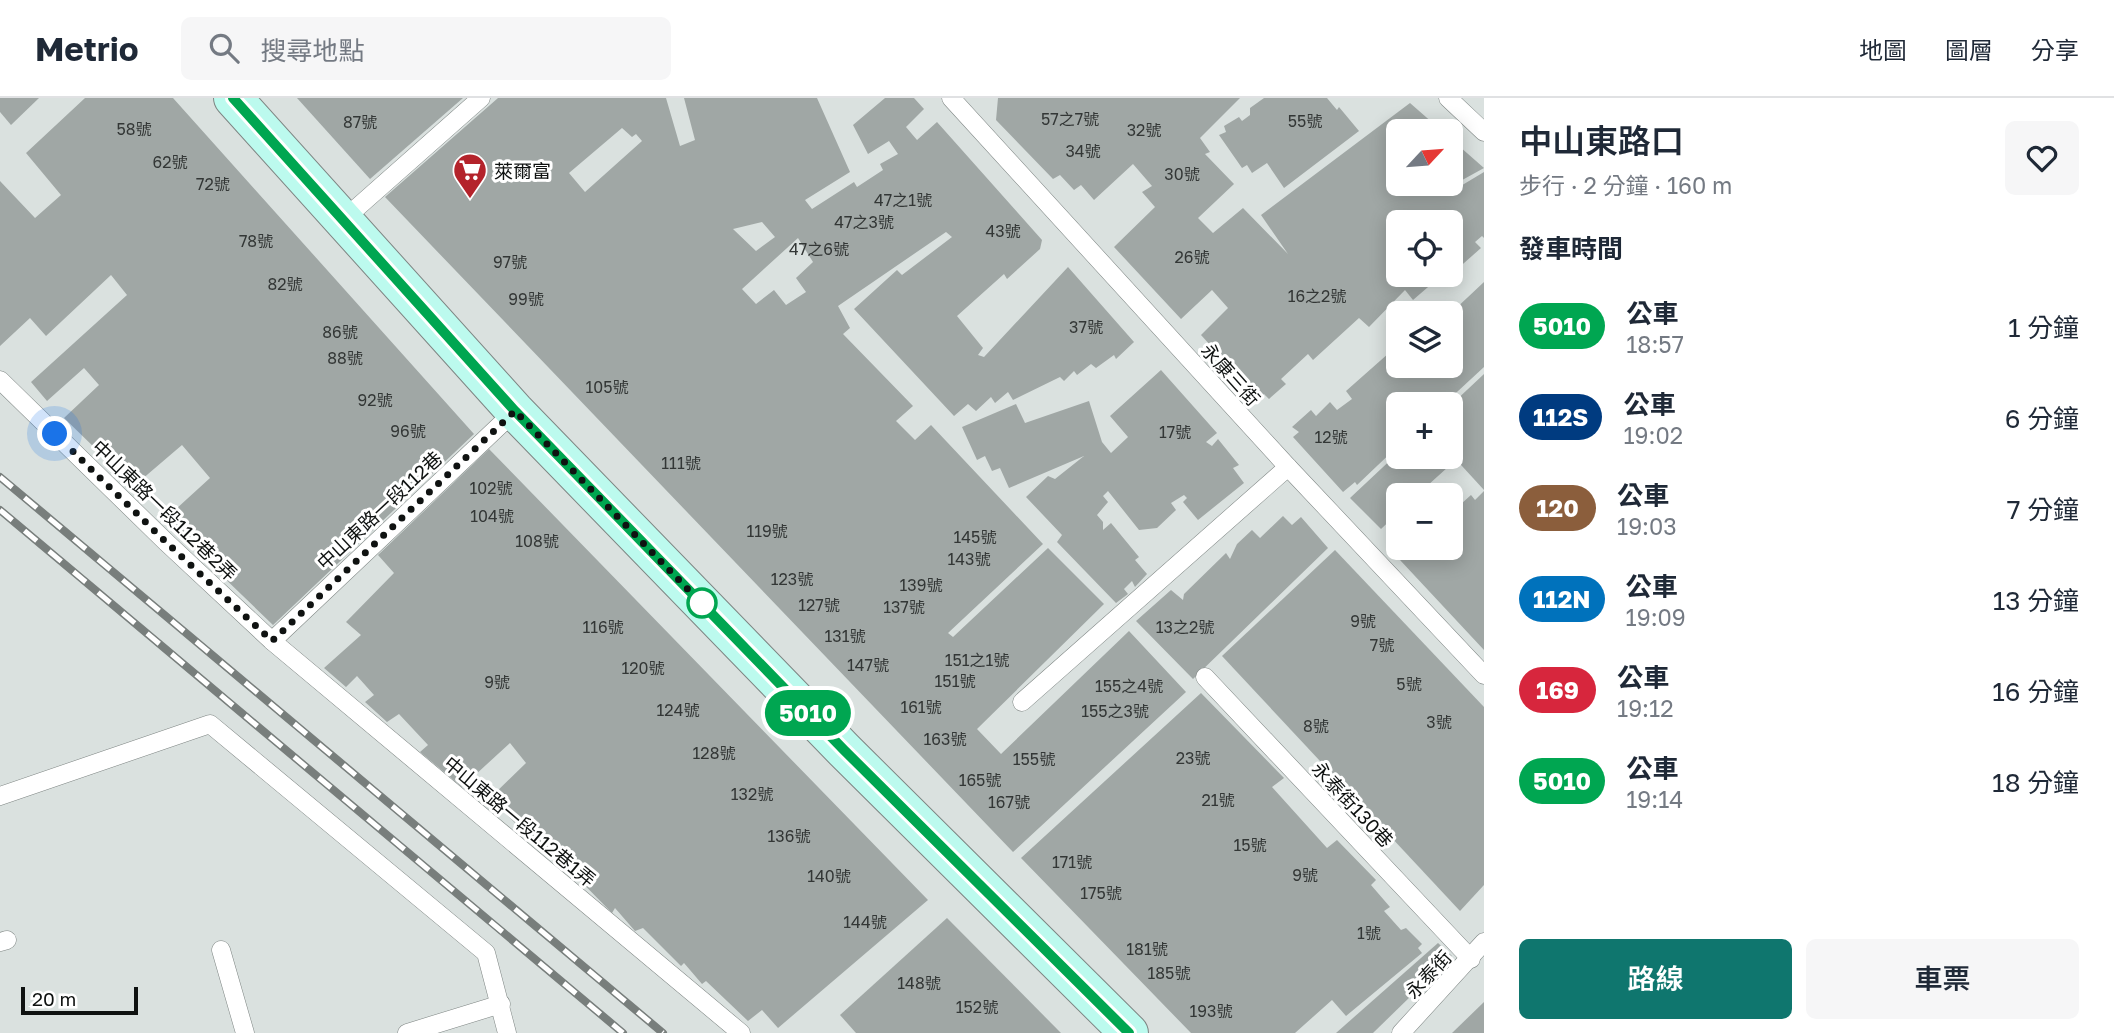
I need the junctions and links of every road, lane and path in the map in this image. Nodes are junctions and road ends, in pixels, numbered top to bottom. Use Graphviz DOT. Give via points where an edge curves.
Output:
graph roads {
  1 [pos="233,98"];
  2 [pos="481,98"];
  3 [pos="1448,98"];
  4 [pos="955,99"];
  5 [pos="1484,132"];
  6 [pos="343,220"];
  7 [pos="0,380"];
  8 [pos="515,411"];
  9 [pos="1288,467"];
  10 [pos="272,641"];
  11 [pos="1484,675"];
  12 [pos="1205,677"];
  13 [pos="1022,702"];
  14 [pos="0,796"];
  15 [pos="1484,942"];
  16 [pos="221,950"];
  17 [pos="1471,959"];
  18 [pos="500,1004"];
  19 [pos="245,1033"];
  20 [pos="407,1033"];
  21 [pos="507,1033"];
  22 [pos="741,1033"];
  23 [pos="1129,1033"];
  24 [pos="1401,1033"];
  1 -- 6 [label="main road"];
  2 -- 6 [label="lane"];
  3 -- 5 [label="lane"];
  4 -- 9 [label="lane, 永康三街"];
  6 -- 8 [label="main road"];
  7 -- 10 [label="lane, 中山東路一段112巷2弄"];
  8 -- 10 [label="lane, 中山東路一段112巷"];
  8 -- 23 [label="main road" via="844,750"];
  9 -- 11 [label="lane, 永康三街"];
  9 -- 13 [label="lane"];
  10 -- 22 [label="lane, 中山東路一段112巷1弄"];
  12 -- 17 [label="lane, 永泰街130巷"];
  14 -- 18 [label="lane" via="210,724 486,953"];
  15 -- 17 [label="lane, 永泰街"];
  16 -- 19 [label="lane"];
  17 -- 24 [label="lane, 永泰街"];
  18 -- 20 [label="lane"];
  18 -- 21 [label="lane"];
}
